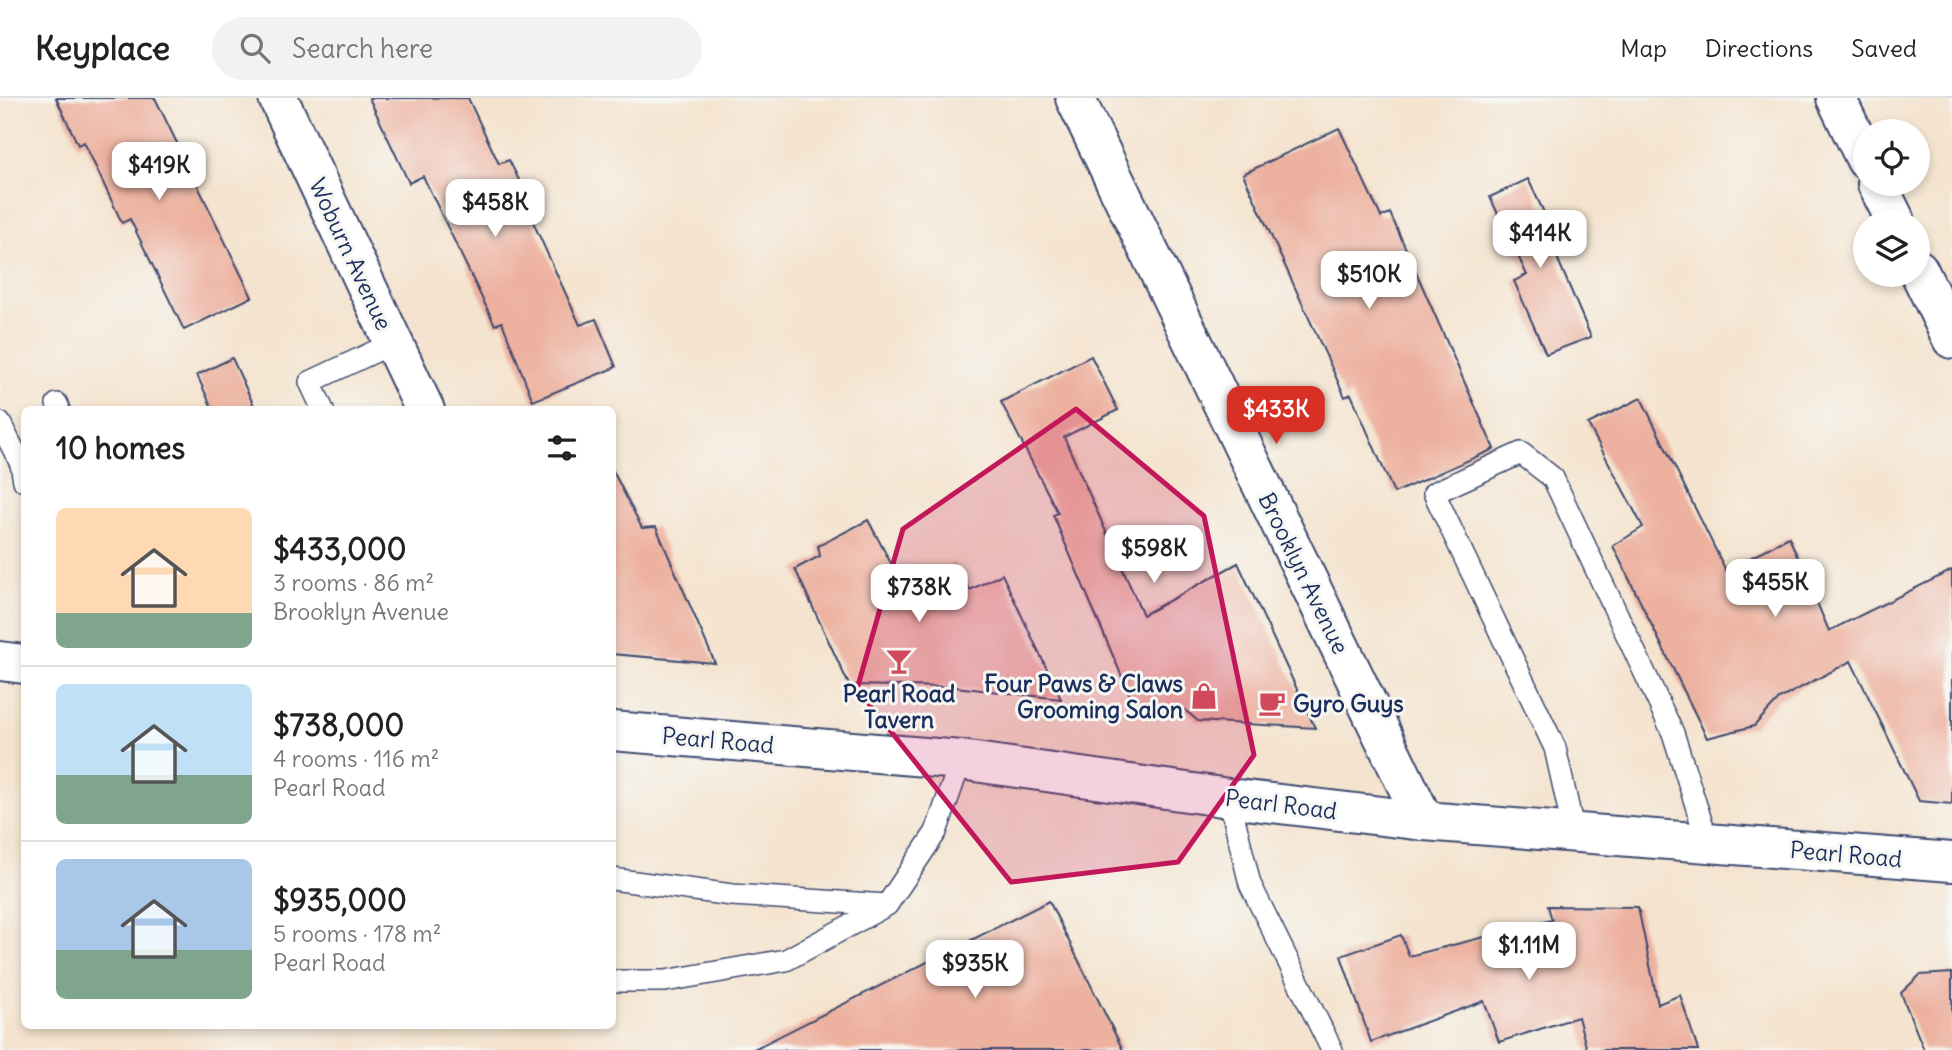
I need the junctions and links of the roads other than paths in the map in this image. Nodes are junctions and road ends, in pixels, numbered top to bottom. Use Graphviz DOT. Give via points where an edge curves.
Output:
graph roads {
  1 [pos="278,98"];
  2 [pos="1075,98"];
  3 [pos="1836,98"];
  4 [pos="1853,133"];
  5 [pos="1927,287"];
  6 [pos="1952,339"];
  7 [pos="393,343"];
  8 [pos="321,406"];
  9 [pos="423,406"];
  10 [pos="0,423"];
  11 [pos="21,464"];
  12 [pos="0,661"];
  13 [pos="21,664"];
  14 [pos="616,731"];
  15 [pos="961,760"];
  16 [pos="1229,799"];
  17 [pos="1424,821"];
  18 [pos="1574,833"];
  19 [pos="1708,843"];
  20 [pos="1952,862"];
  21 [pos="616,880"];
  22 [pos="887,905"];
  23 [pos="616,981"];
  24 [pos="1332,1050"];
  1 -- 7 [label="main road, Woburn Avenue"];
  2 -- 17 [label="main road, Brooklyn Avenue"];
  3 -- 4 [label="main road"];
  5 -- 6 [label="main road"];
  7 -- 8 [label="lane" via="310,382"];
  7 -- 9 [label="main road, Woburn Avenue"];
  10 -- 11 [label="lane"];
  12 -- 13 [label="main road"];
  14 -- 15 [label="main road, Pearl Road"];
  15 -- 16 [label="main road, Pearl Road"];
  15 -- 22 [label="lane" via="936,832"];
  16 -- 17 [label="main road, Pearl Road"];
  16 -- 24 [label="lane" via="1250,884"];
  17 -- 18 [label="main road, Pearl Road"];
  18 -- 19 [label="main road, Pearl Road"];
  18 -- 19 [label="lane" via="1555,748 1434,493 1521,453 1553,478 1673,733"];
  19 -- 20 [label="main road, Pearl Road"];
  21 -- 22 [label="lane" via="732,895"];
  22 -- 23 [label="lane" via="786,960 664,981"];
}
